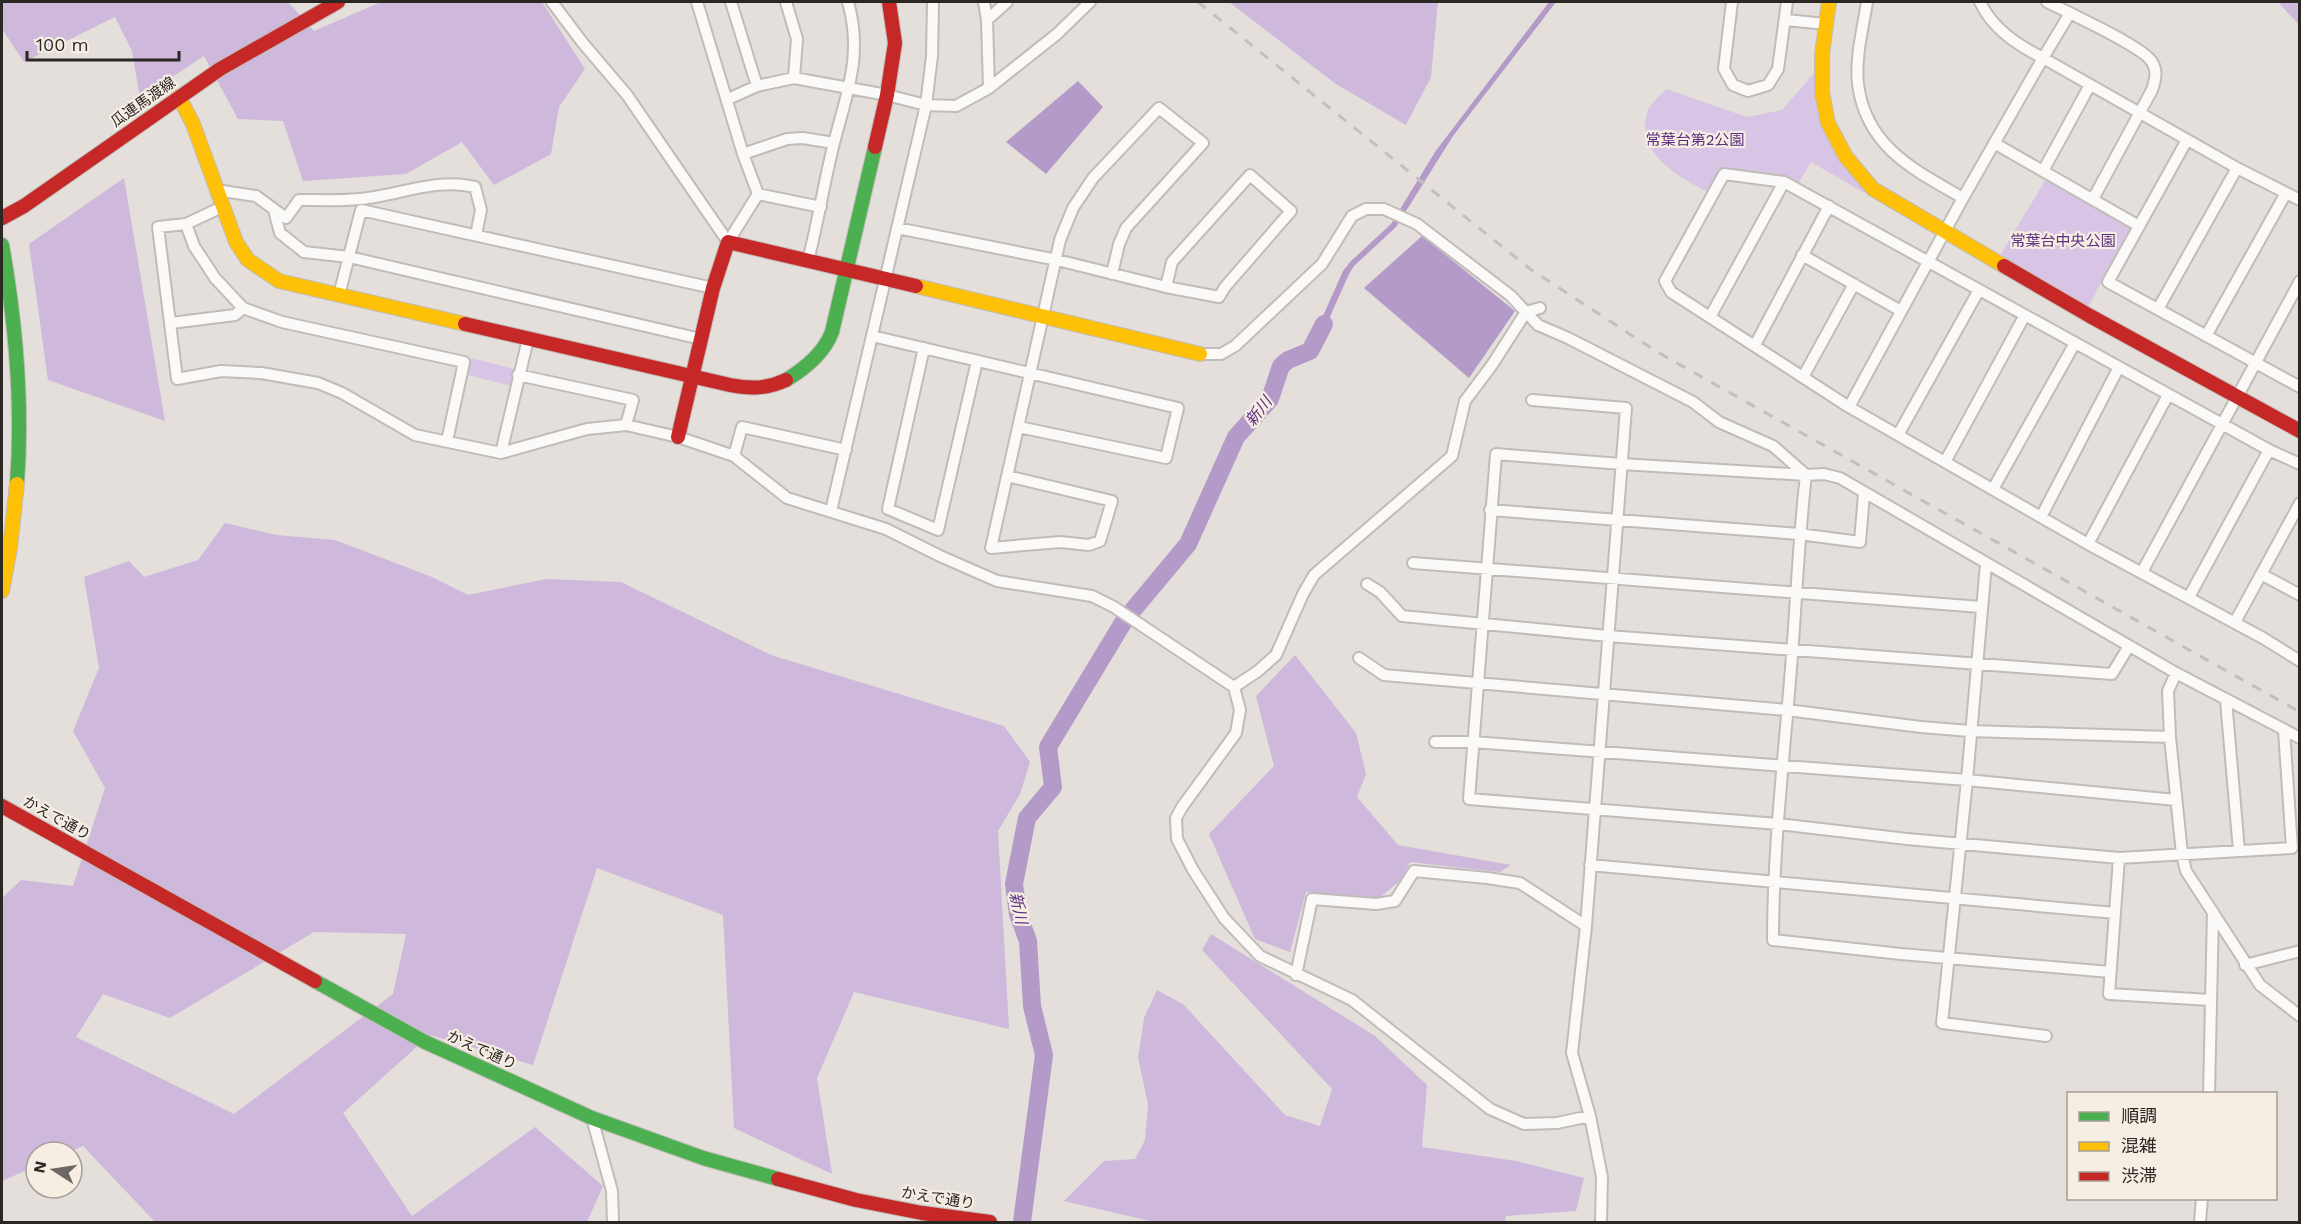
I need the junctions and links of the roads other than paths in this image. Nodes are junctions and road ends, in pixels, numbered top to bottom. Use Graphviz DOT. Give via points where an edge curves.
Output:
graph roads {
  1 [pos="338,2"];
  2 [pos="552,2"];
  3 [pos="697,2"];
  4 [pos="732,2"];
  5 [pos="786,2"];
  6 [pos="848,2"];
  7 [pos="889,2"];
  8 [pos="933,2"];
  9 [pos="984,2"];
  10 [pos="1007,2"];
  11 [pos="1089,2"];
  12 [pos="1732,2"];
  13 [pos="1787,2"];
  14 [pos="1829,2"];
  15 [pos="1867,2"];
  16 [pos="1980,2"];
  17 [pos="2047,2"];
  18 [pos="2070,13"];
  19 [pos="987,20"];
  20 [pos="1786,20"];
  21 [pos="1826,24"];
  22 [pos="2043,58"];
  23 [pos="794,78"];
  24 [pos="2090,85"];
  25 [pos="757,86"];
  26 [pos="850,88"];
  27 [pos="989,88"];
  28 [pos="888,95"];
  29 [pos="179,97"];
  30 [pos="728,99"];
  31 [pos="926,105"];
  32 [pos="2140,113"];
  33 [pos="2187,140"];
  34 [pos="834,143"];
  35 [pos="1994,143"];
  36 [pos="743,154"];
  37 [pos="2237,168"];
  38 [pos="2043,171"];
  39 [pos="1784,182"];
  40 [pos="216,190"];
  41 [pos="2286,193"];
  42 [pos="758,194"];
  43 [pos="1963,198"];
  44 [pos="2093,200"];
  45 [pos="2300,200"];
  46 [pos="1828,206"];
  47 [pos="222,207"];
  48 [pos="821,207"];
  49 [pos="274,210"];
  50 [pos="2,218"];
  51 [pos="186,224"];
  52 [pos="2139,226"];
  53 [pos="897,228"];
  54 [pos="1944,232"];
  55 [pos="476,236"];
  56 [pos="728,242"];
  57 [pos="2,245"];
  58 [pos="1802,255"];
  59 [pos="349,258"];
  60 [pos="1057,260"];
  61 [pos="808,261"];
  62 [pos="1928,261"];
  63 [pos="849,270"];
  64 [pos="1112,274"];
  65 [pos="884,279"];
  66 [pos="2300,281"];
  67 [pos="1854,284"];
  68 [pos="1166,287"];
  69 [pos="713,288"];
  70 [pos="1979,290"];
  71 [pos="339,295"];
  72 [pos="243,308"];
  73 [pos="1540,308"];
  74 [pos="2158,309"];
  75 [pos="1901,311"];
  76 [pos="1526,312"];
  77 [pos="2025,315"];
  78 [pos="1043,316"];
  79 [pos="1710,317"];
  80 [pos="171,323"];
  81 [pos="872,336"];
  82 [pos="2206,336"];
  83 [pos="528,339"];
  84 [pos="701,339"];
  85 [pos="2075,343"];
  86 [pos="1755,345"];
  87 [pos="924,348"];
  88 [pos="1200,354"];
  89 [pos="977,361"];
  90 [pos="2255,363"];
  91 [pos="2119,368"];
  92 [pos="1031,374"];
  93 [pos="518,375"];
  94 [pos="693,377"];
  95 [pos="1803,377"];
  96 [pos="2300,387"];
  97 [pos="2168,395"];
  98 [pos="2236,396"];
  99 [pos="1532,400"];
  100 [pos="1849,407"];
  101 [pos="2221,424"];
  102 [pos="626,425"];
  103 [pos="1019,427"];
  104 [pos="2300,431"];
  105 [pos="1898,435"];
  106 [pos="678,437"];
  107 [pos="447,441"];
  108 [pos="846,450"];
  109 [pos="2269,450"];
  110 [pos="501,453"];
  111 [pos="734,456"];
  112 [pos="1945,462"];
  113 [pos="1621,464"];
  114 [pos="2300,464"];
  115 [pos="1806,475"];
  116 [pos="1008,476"];
  117 [pos="1993,489"];
  118 [pos="1864,494"];
  119 [pos="2300,503"];
  120 [pos="1490,510"];
  121 [pos="831,511"];
  122 [pos="2041,517"];
  123 [pos="1616,520"];
  124 [pos="1799,534"];
  125 [pos="2088,544"];
  126 [pos="1413,563"];
  127 [pos="1986,564"];
  128 [pos="1488,568"];
  129 [pos="2142,572"];
  130 [pos="2261,574"];
  131 [pos="1612,578"];
  132 [pos="1367,584"];
  133 [pos="2,591"];
  134 [pos="1795,592"];
  135 [pos="2300,595"];
  136 [pos="2189,597"];
  137 [pos="1981,608"];
  138 [pos="2235,622"];
  139 [pos="1483,624"];
  140 [pos="1608,636"];
  141 [pos="2129,646"];
  142 [pos="1792,650"];
  143 [pos="1359,658"];
  144 [pos="2300,661"];
  145 [pos="1977,665"];
  146 [pos="2176,673"];
  147 [pos="1478,682"];
  148 [pos="1234,687"];
  149 [pos="1604,693"];
  150 [pos="2226,700"];
  151 [pos="1787,710"];
  152 [pos="2284,730"];
  153 [pos="1970,731"];
  154 [pos="2170,737"];
  155 [pos="2300,738"];
  156 [pos="1435,742"];
  157 [pos="1473,742"];
  158 [pos="1599,751"];
  159 [pos="1783,766"];
  160 [pos="1967,780"];
  161 [pos="2176,800"];
  162 [pos="2,806"];
  163 [pos="1595,808"];
  164 [pos="1778,824"];
  165 [pos="1959,844"];
  166 [pos="2239,851"];
  167 [pos="2182,854"];
  168 [pos="2120,858"];
  169 [pos="1590,865"];
  170 [pos="1773,882"];
  171 [pos="1953,900"];
  172 [pos="2213,912"];
  173 [pos="2115,914"];
  174 [pos="1586,926"];
  175 [pos="2300,951"];
  176 [pos="1948,959"];
  177 [pos="2245,965"];
  178 [pos="2110,972"];
  179 [pos="1296,975"];
  180 [pos="2211,1000"];
  181 [pos="2300,1016"];
  182 [pos="2046,1036"];
  183 [pos="2210,1092"];
  184 [pos="1590,1116"];
  185 [pos="592,1118"];
  186 [pos="2202,1200"];
  187 [pos="612,1222"];
  188 [pos="990,1222"];
  189 [pos="1601,1222"];
  190 [pos="2200,1222"];
  1 -- 29 [label="street, 瓜連馬渡線" via="256,47"];
  2 -- 56 [label="street" via="627,95"];
  3 -- 30 [label="street"];
  4 -- 25 [label="street"];
  5 -- 23 [label="street" via="797,39"];
  6 -- 26 [label="street" via="855,45"];
  7 -- 28 [label="street" via="895,43"];
  8 -- 31 [label="street"];
  9 -- 19 [label="street"];
  10 -- 19 [label="street"];
  11 -- 27 [label="street" via="1057,34"];
  12 -- 20 [label="street" via="1724,69 1732,85 1749,91 1768,85 1778,69"];
  13 -- 20 [label="street"];
  14 -- 21 [label="street"];
  15 -- 43 [label="street" via="1858,73 1867,114 1885,146 1898,158"];
  16 -- 22 [label="street" via="1987,17 2014,43"];
  17 -- 18 [label="street"];
  18 -- 22 [label="street"];
  18 -- 32 [label="street" via="2142,52 2152,62 2156,75"];
  19 -- 27 [label="street"];
  20 -- 21 [label="street"];
  21 -- 54 [label="street" via="1822,92 1828,123 1846,157 1873,189"];
  22 -- 24 [label="street"];
  22 -- 35 [label="street"];
  23 -- 25 [label="street"];
  23 -- 26 [label="street"];
  24 -- 32 [label="street"];
  24 -- 38 [label="street"];
  25 -- 30 [label="street"];
  26 -- 28 [label="street"];
  26 -- 34 [label="street"];
  27 -- 31 [label="street" via="956,106"];
  28 -- 31 [label="street"];
  28 -- 63 [label="street"];
  29 -- 40 [label="street" via="193,124"];
  29 -- 50 [label="street, 瓜連馬渡線"];
  30 -- 36 [label="street"];
  31 -- 53 [label="street"];
  32 -- 33 [label="street"];
  32 -- 44 [label="street"];
  33 -- 37 [label="street"];
  33 -- 52 [label="street"];
  34 -- 36 [label="street" via="788,139"];
  34 -- 48 [label="street"];
  35 -- 38 [label="street"];
  35 -- 43 [label="street"];
  36 -- 42 [label="street"];
  37 -- 41 [label="street"];
  37 -- 74 [label="street"];
  38 -- 44 [label="street"];
  39 -- 46 [label="street"];
  39 -- 79 [label="street"];
  39 -- 79 [label="street" via="1724,174 1665,281 1671,292"];
  40 -- 47 [label="street"];
  40 -- 49 [label="street" via="256,196"];
  41 -- 45 [label="street"];
  41 -- 82 [label="street"];
  42 -- 48 [label="street"];
  42 -- 56 [label="street"];
  43 -- 54 [label="street"];
  44 -- 52 [label="street"];
  46 -- 58 [label="street"];
  46 -- 62 [label="street"];
  47 -- 51 [label="street"];
  47 -- 71 [label="street" via="248,260 279,281"];
  48 -- 61 [label="street"];
  49 -- 55 [label="street" via="286,218 299,200 360,199 461,184 475,187 481,210"];
  49 -- 59 [label="street" via="280,233 304,252"];
  51 -- 72 [label="street" via="194,246 214,278"];
  51 -- 80 [label="street" via="158,226"];
  52 -- 74 [label="street" via="2108,282"];
  53 -- 60 [label="street"];
  53 -- 65 [label="street"];
  54 -- 62 [label="street"];
  54 -- 98 [label="street"];
  55 -- 59 [label="street" via="361,210"];
  55 -- 69 [label="street"];
  56 -- 61 [label="street"];
  56 -- 69 [label="street"];
  57 -- 133 [label="street" via="14,317 20,410 15,508"];
  58 -- 67 [label="street"];
  58 -- 86 [label="street"];
  59 -- 71 [label="street"];
  59 -- 84 [label="street"];
  60 -- 64 [label="street"];
  60 -- 64 [label="street" via="1060,240 1073,208 1093,178 1159,108 1203,143 1126,228"];
  60 -- 78 [label="street"];
  61 -- 63 [label="street"];
  62 -- 70 [label="street"];
  62 -- 75 [label="street"];
  63 -- 65 [label="street"];
  63 -- 94 [label="street" via="829,339 802,369 767,387"];
  64 -- 68 [label="street"];
  65 -- 78 [label="street"];
  65 -- 81 [label="street"];
  66 -- 90 [label="street"];
  67 -- 75 [label="street"];
  67 -- 95 [label="street"];
  68 -- 68 [label="street" via="1220,297 1291,211 1250,175 1172,261"];
  69 -- 84 [label="street"];
  70 -- 77 [label="street"];
  70 -- 105 [label="street"];
  71 -- 83 [label="street"];
  72 -- 80 [label="street" via="235,315"];
  72 -- 107 [label="street" via="282,321 464,362"];
  73 -- 76 [label="street"];
  74 -- 82 [label="street"];
  75 -- 100 [label="street"];
  76 -- 88 [label="street" via="1511,296 1417,224 1384,209 1366,210 1352,216 1322,264 1235,346 1221,354"];
  76 -- 115 [label="street" via="1538,325 1693,402 1719,422 1773,446"];
  76 -- 148 [label="street" via="1465,401 1452,456 1314,575 1276,655"];
  77 -- 85 [label="street"];
  77 -- 112 [label="street"];
  78 -- 88 [label="street"];
  78 -- 92 [label="street"];
  79 -- 86 [label="street"];
  80 -- 107 [label="street" via="177,379 221,371 318,383 415,435"];
  81 -- 87 [label="street"];
  81 -- 108 [label="street"];
  82 -- 90 [label="street"];
  83 -- 93 [label="street"];
  83 -- 94 [label="street"];
  84 -- 94 [label="street"];
  85 -- 91 [label="street"];
  85 -- 117 [label="street"];
  86 -- 95 [label="street"];
  87 -- 89 [label="street"];
  87 -- 89 [label="street" via="888,509 939,530"];
  89 -- 92 [label="street"];
  90 -- 96 [label="street"];
  90 -- 98 [label="street"];
  91 -- 97 [label="street"];
  91 -- 122 [label="street"];
  92 -- 103 [label="street"];
  92 -- 103 [label="street" via="1178,408 1166,458"];
  93 -- 102 [label="street" via="633,400"];
  93 -- 110 [label="street"];
  94 -- 106 [label="street"];
  95 -- 100 [label="street"];
  97 -- 101 [label="street"];
  97 -- 125 [label="street"];
  98 -- 101 [label="street"];
  98 -- 104 [label="street"];
  99 -- 113 [label="street" via="1626,408"];
  100 -- 105 [label="street"];
  101 -- 109 [label="street"];
  101 -- 129 [label="street"];
  102 -- 106 [label="street"];
  102 -- 110 [label="street" via="587,429"];
  103 -- 116 [label="street"];
  105 -- 112 [label="street"];
  106 -- 111 [label="street"];
  107 -- 110 [label="street"];
  108 -- 111 [label="street" via="742,428"];
  108 -- 121 [label="street"];
  109 -- 114 [label="street"];
  109 -- 136 [label="street"];
  111 -- 121 [label="street" via="788,498"];
  112 -- 117 [label="street"];
  113 -- 115 [label="street"];
  113 -- 120 [label="street" via="1496,454"];
  113 -- 123 [label="street"];
  115 -- 118 [label="street" via="1840,478"];
  115 -- 124 [label="street"];
  116 -- 116 [label="street" via="991,548 1060,542 1089,545 1100,541 1112,501"];
  117 -- 122 [label="street"];
  118 -- 124 [label="street" via="1860,542"];
  118 -- 127 [label="street"];
  119 -- 130 [label="street"];
  120 -- 123 [label="street"];
  120 -- 128 [label="street"];
  121 -- 148 [label="street" via="886,529 997,581 1092,596"];
  122 -- 125 [label="street"];
  123 -- 124 [label="street"];
  123 -- 131 [label="street"];
  124 -- 134 [label="street"];
  125 -- 129 [label="street"];
  126 -- 128 [label="street"];
  127 -- 137 [label="street"];
  127 -- 141 [label="street"];
  128 -- 131 [label="street"];
  128 -- 139 [label="street"];
  129 -- 136 [label="street"];
  130 -- 135 [label="street"];
  130 -- 138 [label="street"];
  131 -- 134 [label="street"];
  131 -- 140 [label="street"];
  132 -- 139 [label="street" via="1402,616"];
  134 -- 137 [label="street"];
  134 -- 142 [label="street"];
  136 -- 138 [label="street"];
  137 -- 145 [label="street"];
  138 -- 144 [label="street"];
  139 -- 140 [label="street"];
  139 -- 147 [label="street"];
  140 -- 142 [label="street"];
  140 -- 149 [label="street"];
  141 -- 145 [label="street" via="2112,674"];
  141 -- 146 [label="street"];
  142 -- 145 [label="street"];
  142 -- 151 [label="street"];
  143 -- 147 [label="street" via="1384,675"];
  145 -- 153 [label="street"];
  146 -- 150 [label="street"];
  146 -- 154 [label="street" via="2168,691"];
  147 -- 149 [label="street"];
  147 -- 157 [label="street"];
  148 -- 179 [label="street" via="1240,710 1236,733 1176,818 1177,839 1224,918 1260,956"];
  149 -- 151 [label="street"];
  149 -- 158 [label="street"];
  150 -- 152 [label="street"];
  150 -- 166 [label="street"];
  151 -- 153 [label="street"];
  151 -- 159 [label="street"];
  152 -- 155 [label="street"];
  152 -- 166 [label="street" via="2292,848"];
  153 -- 154 [label="street"];
  153 -- 160 [label="street"];
  154 -- 161 [label="street"];
  156 -- 157 [label="street"];
  157 -- 158 [label="street"];
  157 -- 163 [label="street" via="1468,799"];
  158 -- 159 [label="street"];
  158 -- 163 [label="street"];
  159 -- 160 [label="street"];
  159 -- 164 [label="street"];
  160 -- 161 [label="street"];
  160 -- 165 [label="street"];
  161 -- 167 [label="street"];
  162 -- 185 [label="street, かえで通り" via="426,1042"];
  163 -- 164 [label="street"];
  163 -- 169 [label="street"];
  164 -- 165 [label="street"];
  164 -- 170 [label="street"];
  165 -- 168 [label="street"];
  165 -- 171 [label="street"];
  166 -- 167 [label="street"];
  167 -- 168 [label="street"];
  167 -- 172 [label="street" via="2186,871"];
  168 -- 173 [label="street"];
  169 -- 170 [label="street"];
  169 -- 174 [label="street"];
  170 -- 171 [label="street"];
  170 -- 176 [label="street" via="1773,940"];
  171 -- 173 [label="street"];
  171 -- 176 [label="street"];
  172 -- 177 [label="street"];
  172 -- 180 [label="street"];
  173 -- 178 [label="street"];
  174 -- 179 [label="street" via="1520,883 1414,871 1395,901 1376,904 1312,899"];
  174 -- 184 [label="street" via="1572,1053"];
  175 -- 177 [label="street"];
  176 -- 178 [label="street"];
  176 -- 182 [label="street" via="1942,1023"];
  177 -- 181 [label="street" via="2260,985"];
  178 -- 180 [label="street" via="2109,994"];
  179 -- 184 [label="street" via="1352,1000 1490,1108 1524,1124"];
  180 -- 183 [label="street"];
  184 -- 189 [label="street" via="1602,1177"];
  185 -- 187 [label="street" via="612,1191"];
  185 -- 188 [label="street, かえで通り" via="703,1158 856,1200"];
  186 -- 190 [label="street"];
}
